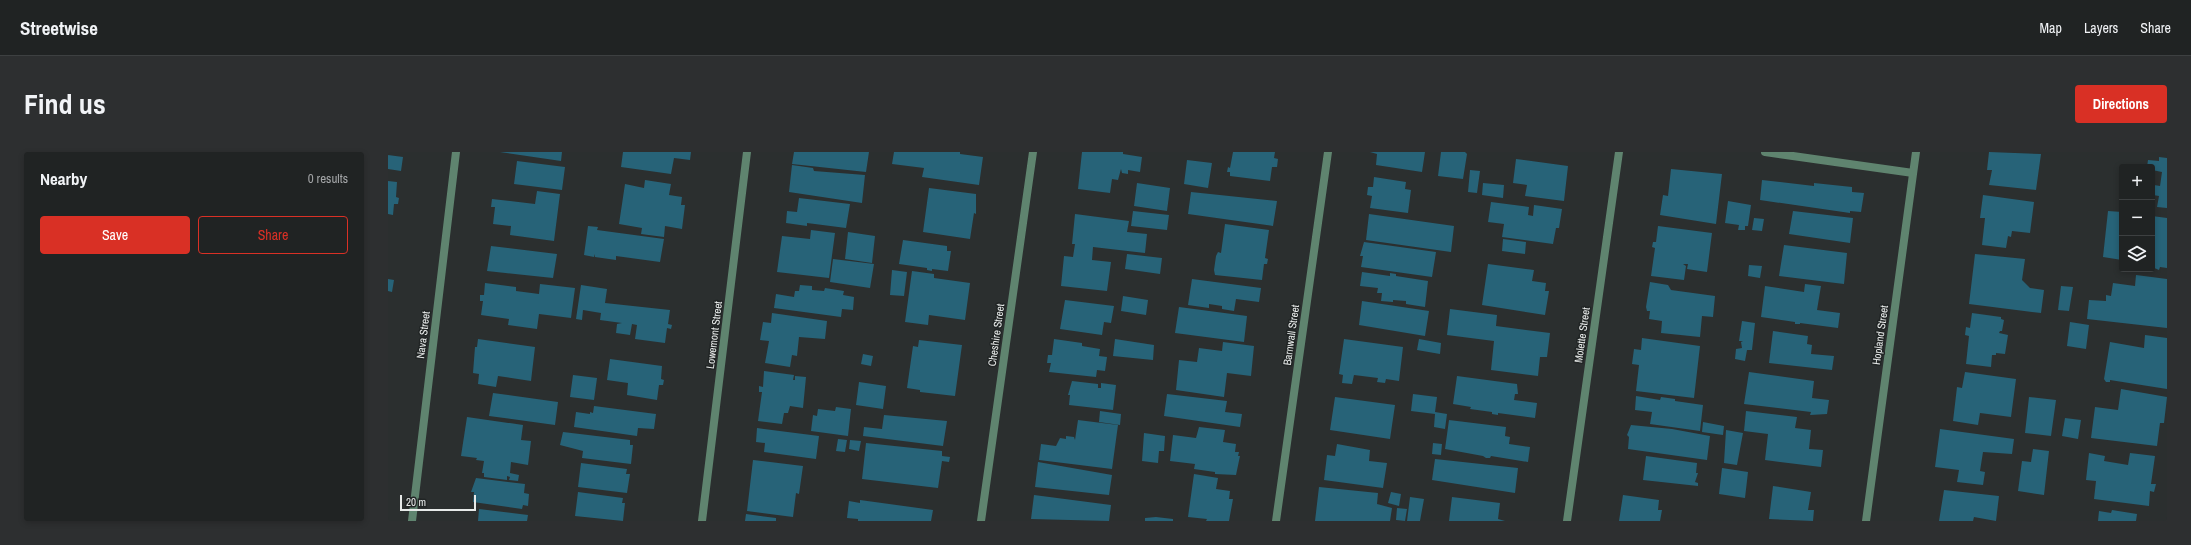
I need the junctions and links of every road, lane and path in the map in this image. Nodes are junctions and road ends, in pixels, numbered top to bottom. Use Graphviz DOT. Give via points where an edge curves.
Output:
graph roads {
  1 [pos="456,152"];
  2 [pos="747,152"];
  3 [pos="1034,152"];
  4 [pos="1328,152"];
  5 [pos="1619,152"];
  6 [pos="1765,152"];
  7 [pos="1916,152"];
  8 [pos="1914,173"];
  9 [pos="412,521"];
  10 [pos="702,521"];
  11 [pos="981,521"];
  12 [pos="1276,521"];
  13 [pos="1567,521"];
  14 [pos="1866,521"];
  1 -- 9 [label="street, Nava Street"];
  2 -- 10 [label="street, Lowemont Street"];
  3 -- 11 [label="street, Cheshire Street"];
  4 -- 12 [label="street, Barnwall Street"];
  5 -- 13 [label="street, Molette Street"];
  6 -- 8 [label="street"];
  7 -- 8 [label="street, Hopland Street"];
  8 -- 14 [label="street, Hopland Street"];
}
